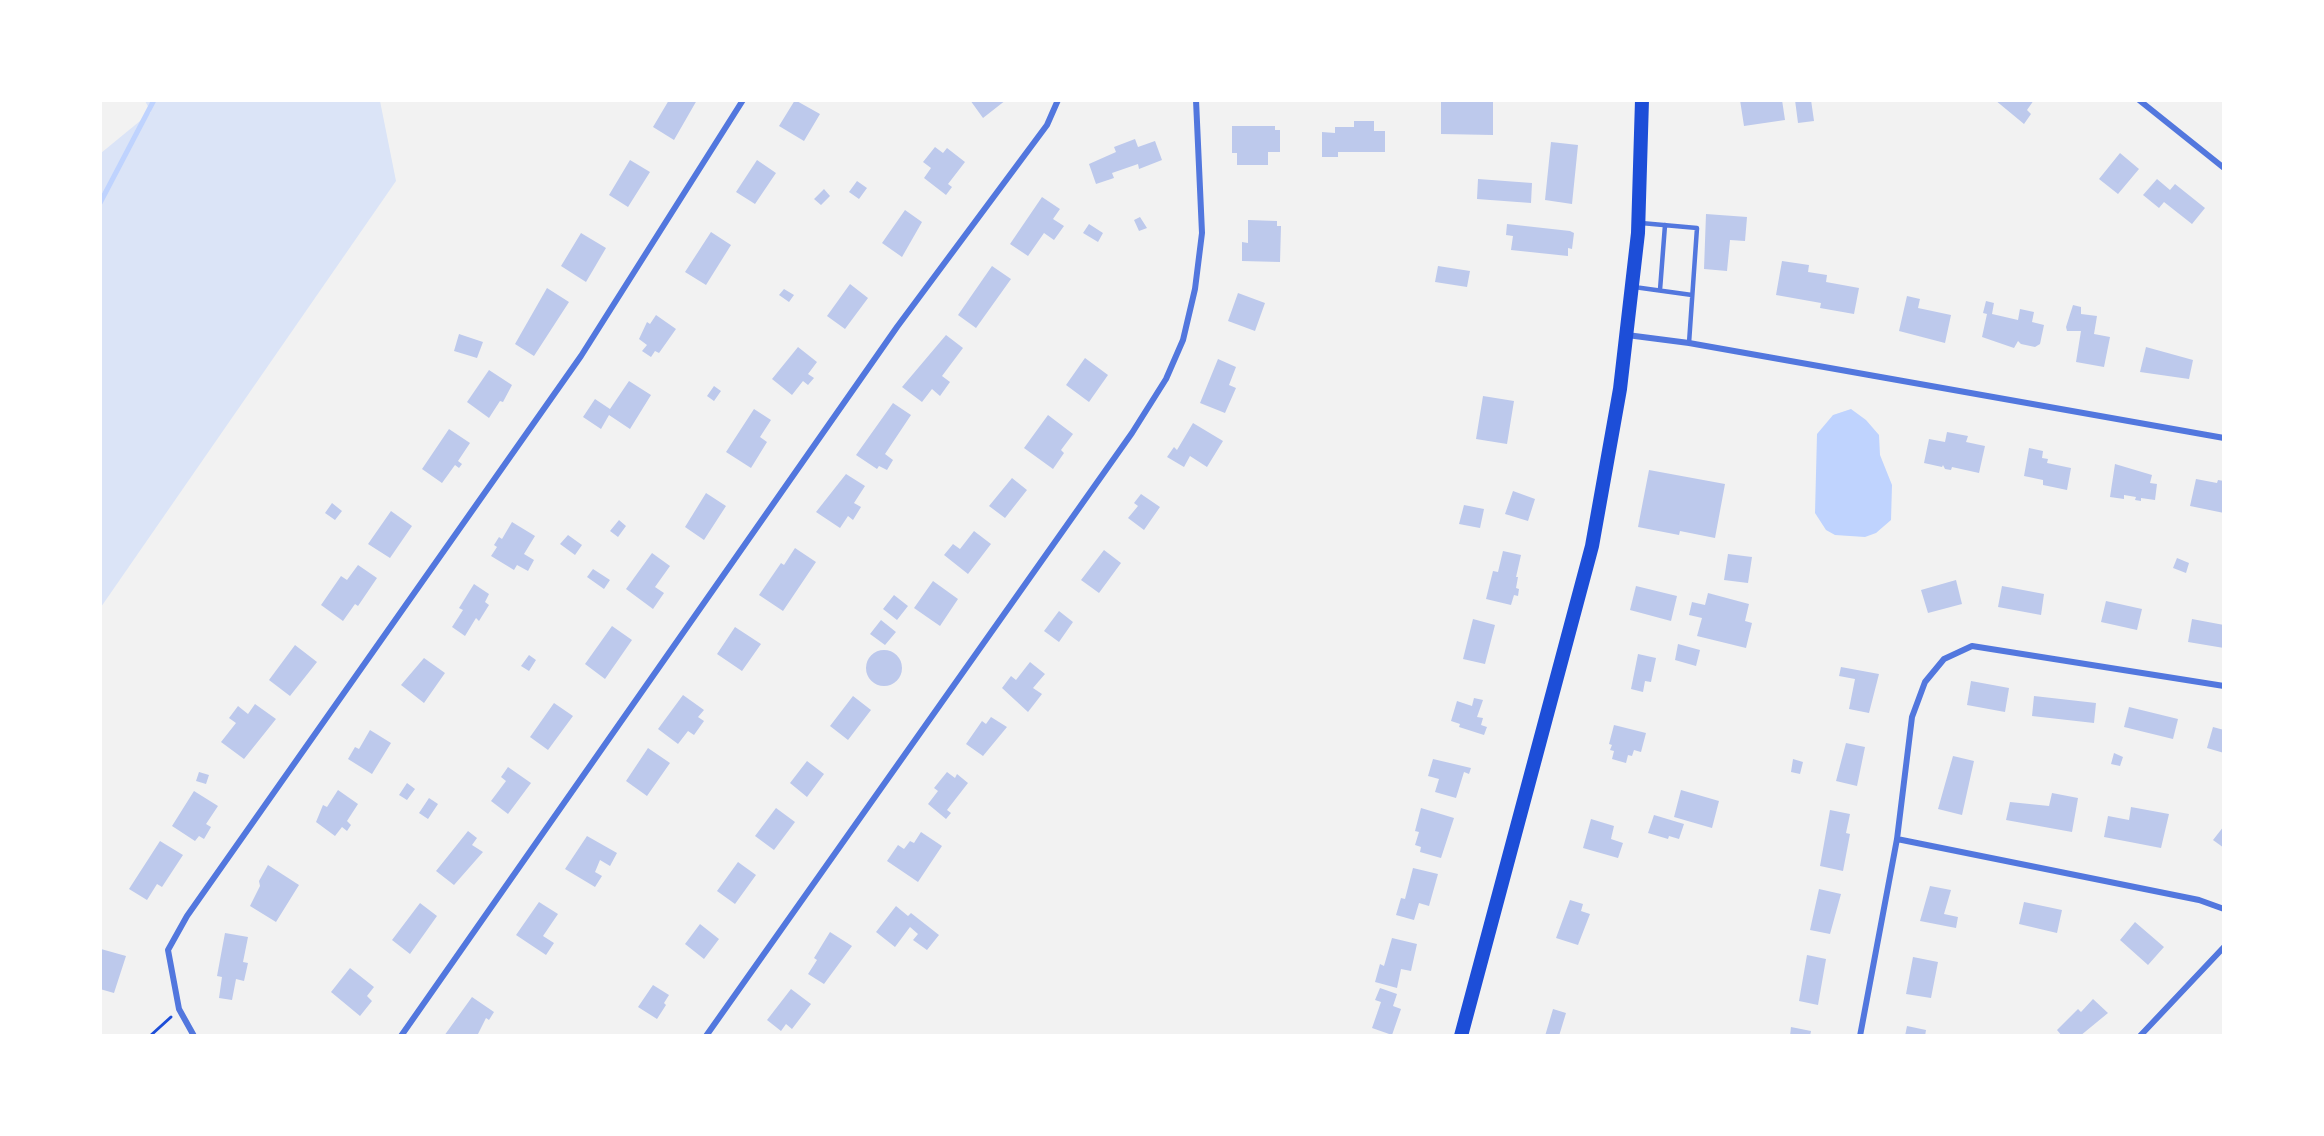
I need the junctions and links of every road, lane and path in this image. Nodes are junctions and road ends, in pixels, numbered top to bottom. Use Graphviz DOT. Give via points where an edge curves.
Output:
graph roads {
  1 [pos="743,100"];
  2 [pos="1058,100"];
  3 [pos="1196,100"];
  4 [pos="1642,100"];
  5 [pos="2139,100"];
  6 [pos="2223,168"];
  7 [pos="1638,223"];
  8 [pos="1665,225"];
  9 [pos="1632,287"];
  10 [pos="1660,290"];
  11 [pos="1692,295"];
  12 [pos="1626,335"];
  13 [pos="1689,343"];
  14 [pos="2223,438"];
  15 [pos="2223,686"];
  16 [pos="1897,839"];
  17 [pos="2223,909"];
  18 [pos="2223,947"];
  19 [pos="179,1009"];
  20 [pos="150,1035"];
  21 [pos="194,1035"];
  22 [pos="401,1035"];
  23 [pos="706,1035"];
  24 [pos="1461,1035"];
  25 [pos="1860,1035"];
  26 [pos="2140,1035"];
  1 -- 19 [label="street" via="581,356 187,916 168,950"];
  2 -- 22 [label="street" via="1047,125 897,327"];
  3 -- 23 [label="street" via="1202,233 1183,340 1166,379 1125,443"];
  4 -- 7 [label="main road"];
  5 -- 6 [label="street"];
  7 -- 8 [label="lane"];
  7 -- 9 [label="main road"];
  8 -- 10 [label="lane"];
  8 -- 11 [label="lane" via="1697,228"];
  9 -- 10 [label="lane"];
  9 -- 12 [label="main road"];
  10 -- 11 [label="lane"];
  11 -- 13 [label="lane"];
  12 -- 13 [label="street"];
  12 -- 24 [label="main road" via="1592,546"];
  13 -- 14 [label="street"];
  15 -- 16 [label="street" via="1972,646 1953,654 1924,682 1912,717"];
  16 -- 17 [label="street" via="2199,900"];
  16 -- 25 [label="street"];
  18 -- 26 [label="street"];
  19 -- 20 [label="path"];
  19 -- 21 [label="street"];
}
